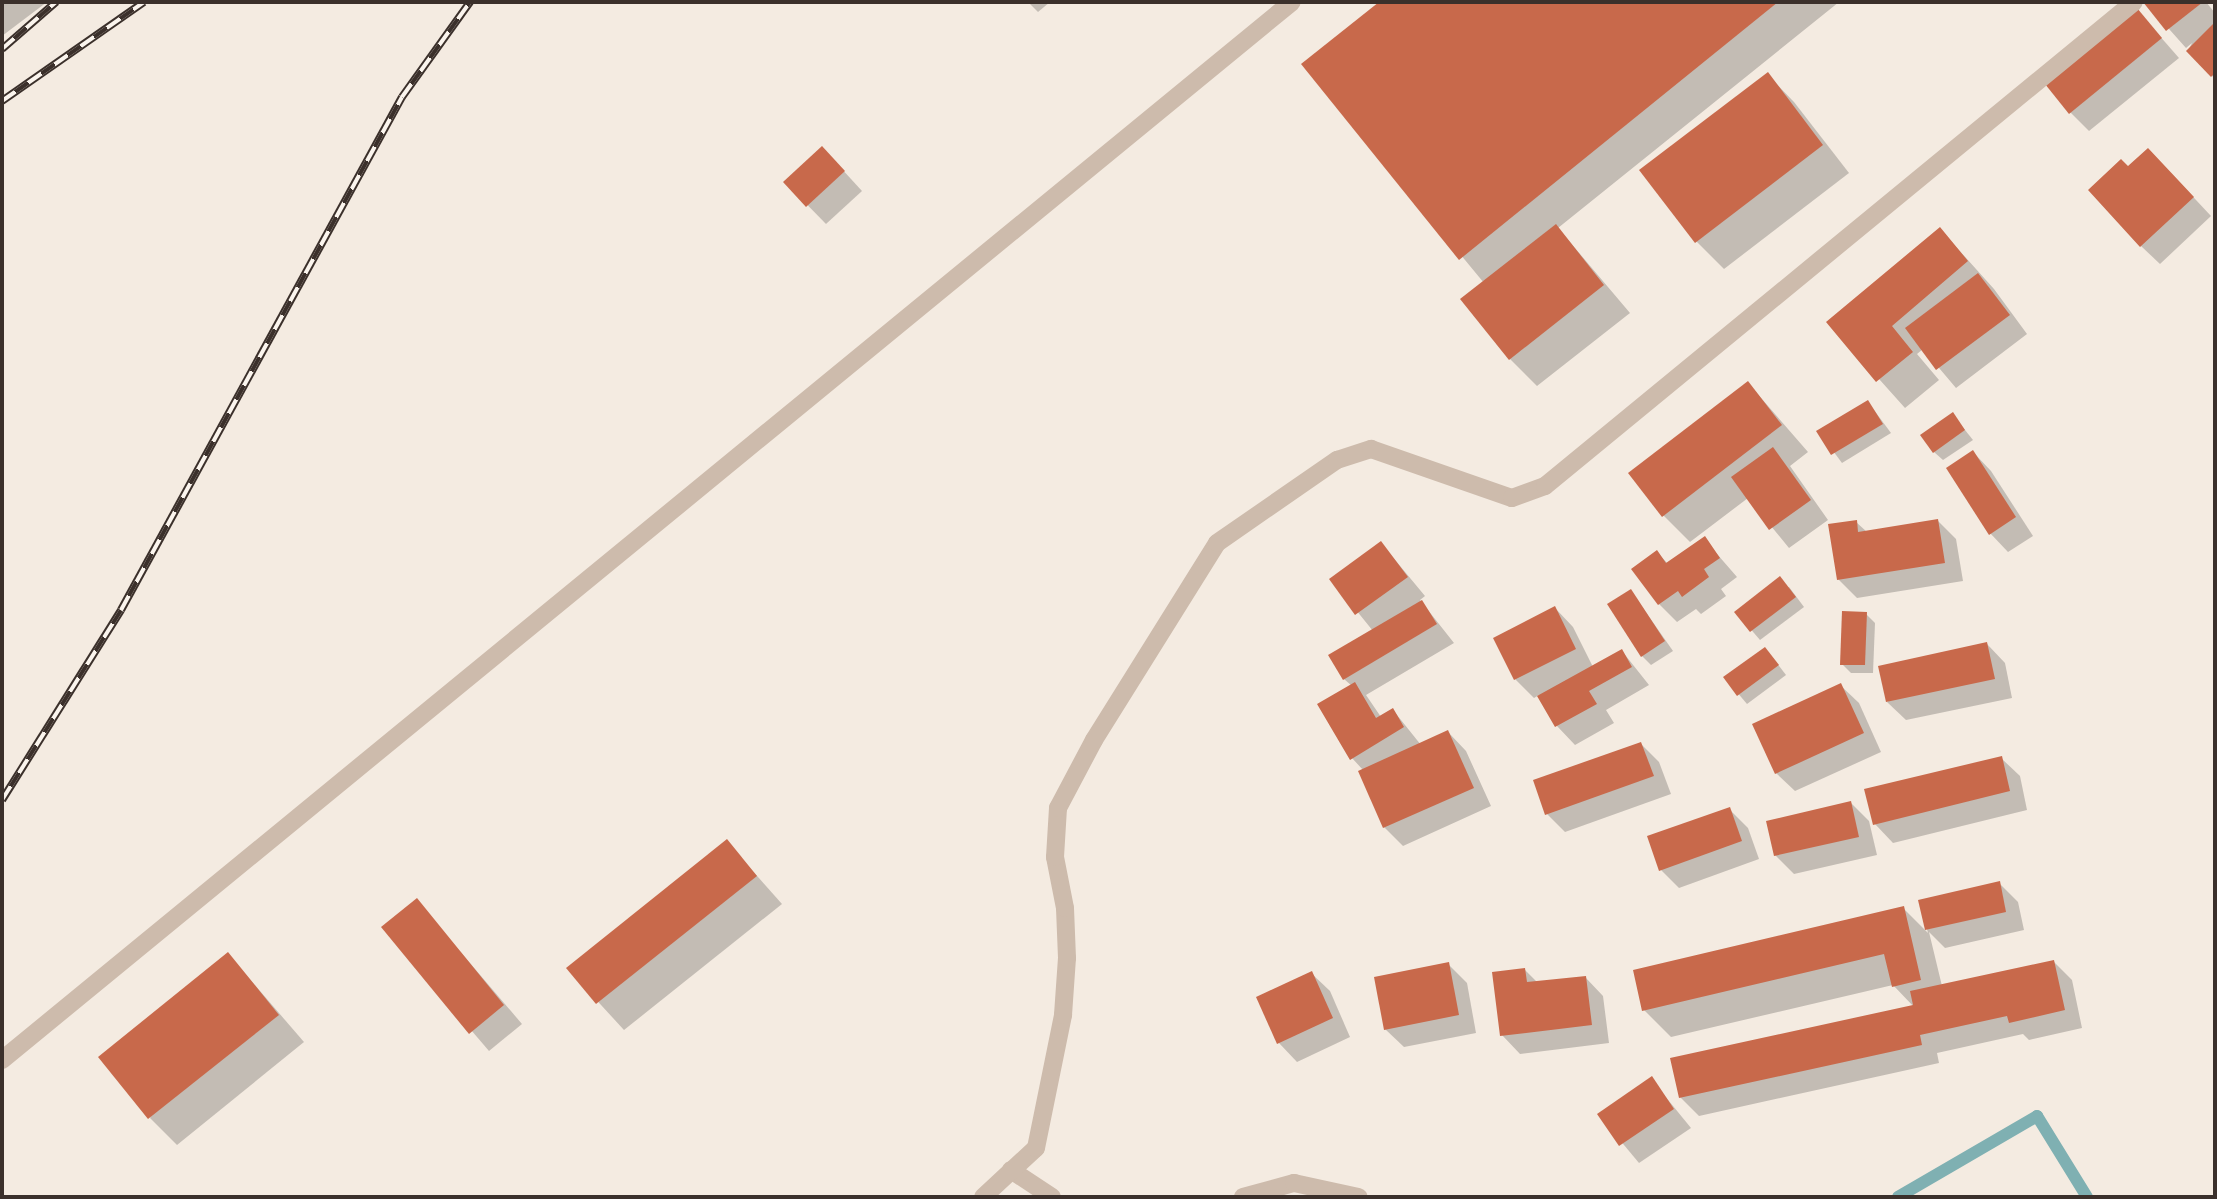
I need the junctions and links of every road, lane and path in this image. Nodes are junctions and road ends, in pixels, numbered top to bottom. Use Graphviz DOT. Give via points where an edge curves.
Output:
graph roads {
  1 [pos="1292,2"];
  2 [pos="2134,2"];
  3 [pos="2,1060"];
  4 [pos="1010,1170"];
  5 [pos="983,1197"];
  6 [pos="1052,1197"];
  7 [pos="1243,1197"];
  8 [pos="1359,1197"];
  1 -- 3 [label="street"];
  2 -- 4 [label="street" via="1545,486 1512,498 1371,449 1337,460 1217,543 1094,740 1058,808 1055,857 1065,908 1067,958 1063,1015 1036,1148"];
  4 -- 5 [label="street"];
  4 -- 6 [label="street"];
  7 -- 8 [label="street" via="1294,1183"];
}
